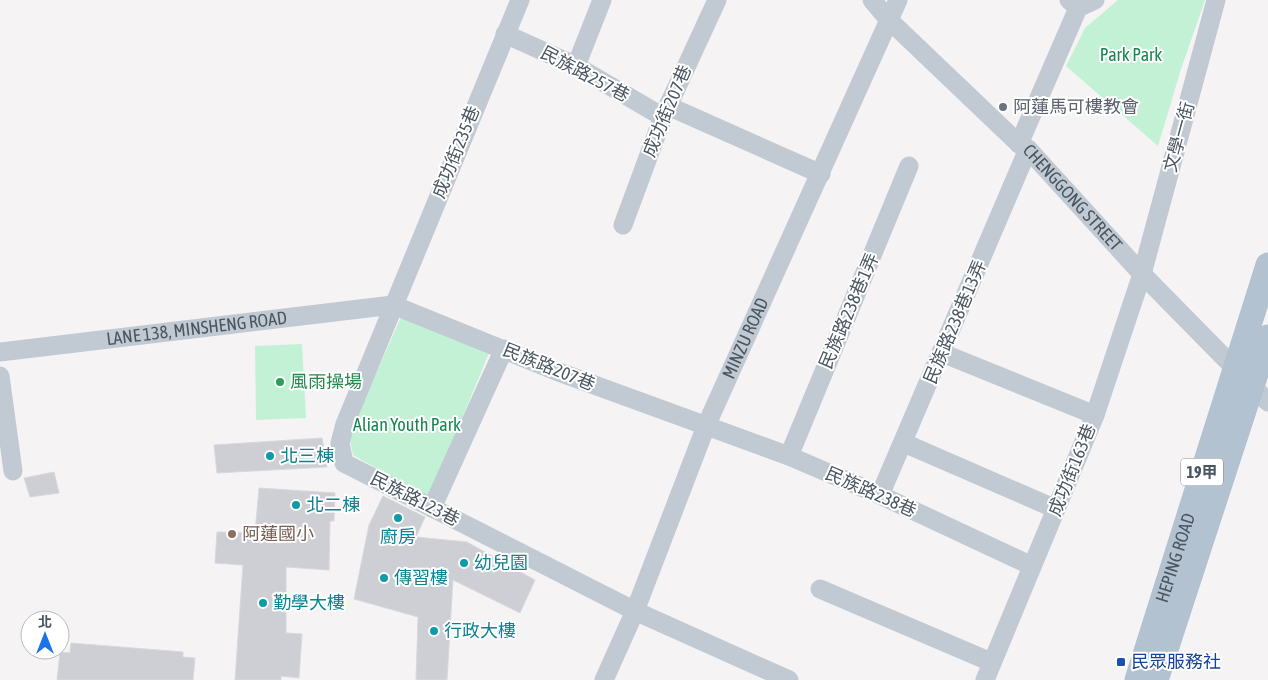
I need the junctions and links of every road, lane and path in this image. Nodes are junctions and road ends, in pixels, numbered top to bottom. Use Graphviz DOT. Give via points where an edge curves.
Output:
graph roads {
  1 [pos="520,0"];
  2 [pos="602,0"];
  3 [pos="716,0"];
  4 [pos="872,0"];
  5 [pos="898,0"];
  6 [pos="1095,0"];
  7 [pos="1216,0"];
  8 [pos="1074,4"];
  9 [pos="889,20"];
  10 [pos="505,34"];
  11 [pos="576,66"];
  12 [pos="665,112"];
  13 [pos="1024,147"];
  14 [pos="908,166"];
  15 [pos="821,174"];
  16 [pos="622,225"];
  17 [pos="1268,265"];
  18 [pos="1142,274"];
  19 [pos="393,305"];
  20 [pos="1268,338"];
  21 [pos="504,349"];
  22 [pos="0,352"];
  23 [pos="942,353"];
  24 [pos="1235,368"];
  25 [pos="0,376"];
  26 [pos="1260,394"];
  27 [pos="1094,414"];
  28 [pos="706,426"];
  29 [pos="904,443"];
  30 [pos="788,456"];
  31 [pos="13,471"];
  32 [pos="880,495"];
  33 [pos="432,508"];
  34 [pos="1056,508"];
  35 [pos="1032,566"];
  36 [pos="820,589"];
  37 [pos="635,612"];
  38 [pos="991,662"];
  39 [pos="608,679"];
  40 [pos="789,680"];
  41 [pos="985,680"];
  42 [pos="1137,680"];
  43 [pos="1156,680"];
  1 -- 10 [label="street, 成功街235巷"];
  2 -- 11 [label="street"];
  3 -- 12 [label="street, 成功街207巷"];
  4 -- 9 [label="street, CHENGGONG STREET"];
  5 -- 9 [label="street, MINZU ROAD"];
  6 -- 8 [label="street"];
  7 -- 18 [label="street, 文學一街"];
  8 -- 13 [label="street, 民族路238巷13弄"];
  9 -- 13 [label="street, CHENGGONG STREET"];
  9 -- 15 [label="street, MINZU ROAD"];
  10 -- 11 [label="street, 民族路257巷"];
  10 -- 19 [label="street, 成功街235巷"];
  11 -- 12 [label="street, 民族路257巷"];
  12 -- 15 [label="street, 民族路257巷"];
  12 -- 16 [label="street, 成功街207巷"];
  13 -- 18 [label="street, CHENGGONG STREET"];
  13 -- 23 [label="street, 民族路238巷13弄"];
  14 -- 30 [label="street, 民族路238巷1弄"];
  15 -- 28 [label="street, MINZU ROAD"];
  17 -- 24 [label="main road, HEPING ROAD / 19甲"];
  18 -- 24 [label="street, CHENGGONG STREET"];
  18 -- 27 [label="street, 成功街163巷"];
  19 -- 21 [label="street, 民族路207巷"];
  19 -- 22 [label="street, LANE 138, MINSHENG ROAD"];
  19 -- 33 [label="street, 民族路123巷" via="340,443 344,463"];
  20 -- 26 [label="main road, HEPING ROAD / 19甲"];
  21 -- 28 [label="street, 民族路207巷"];
  21 -- 33 [label="street"];
  23 -- 27 [label="street"];
  23 -- 29 [label="street, 民族路238巷13弄"];
  24 -- 26 [label="street, CHENGGONG STREET"];
  24 -- 42 [label="main road, HEPING ROAD / 19甲"];
  25 -- 31 [label="street"];
  26 -- 43 [label="main road, HEPING ROAD / 19甲"];
  27 -- 34 [label="street, 成功街163巷"];
  28 -- 30 [label="street, 民族路238巷"];
  28 -- 37 [label="street, MINZU ROAD"];
  29 -- 32 [label="street, 民族路238巷13弄"];
  29 -- 34 [label="street"];
  30 -- 32 [label="street, 民族路238巷"];
  32 -- 35 [label="street, 民族路238巷"];
  33 -- 37 [label="street, 民族路123巷"];
  34 -- 35 [label="street, 成功街163巷"];
  35 -- 38 [label="street, 成功街163巷"];
  36 -- 38 [label="street"];
  37 -- 39 [label="street, MINZU ROAD"];
  37 -- 40 [label="street, 民族路123巷"];
  38 -- 41 [label="street, 成功街163巷"];
}
